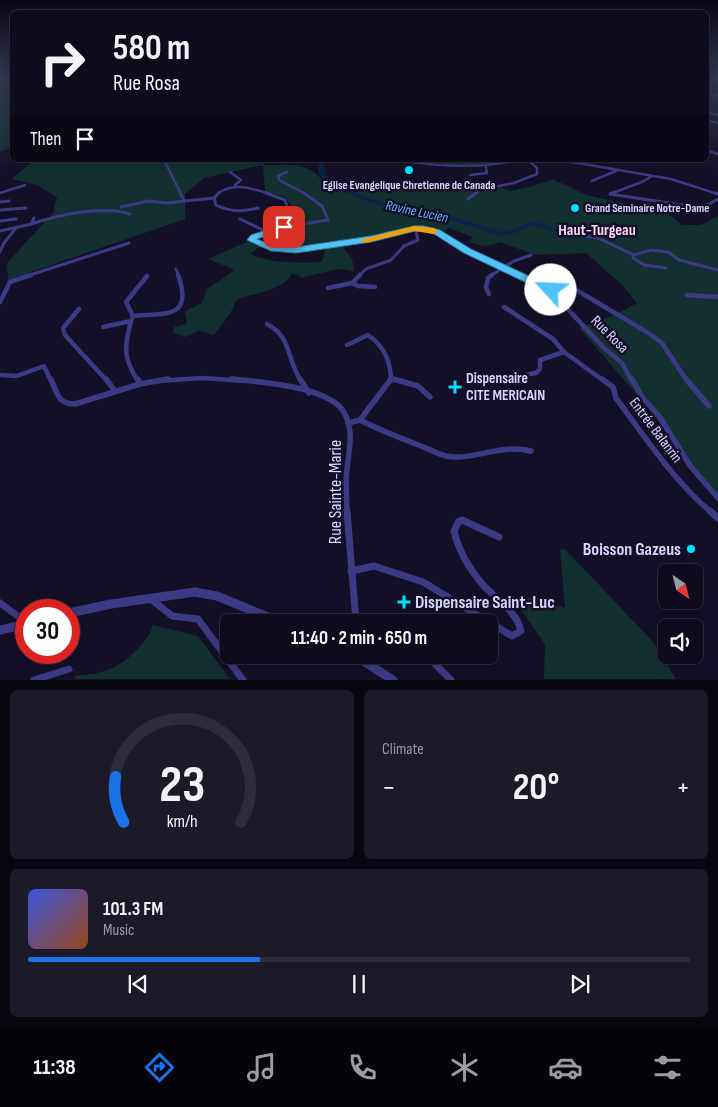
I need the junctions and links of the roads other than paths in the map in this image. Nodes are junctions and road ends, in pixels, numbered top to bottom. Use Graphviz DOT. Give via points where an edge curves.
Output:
graph roads {
  1 [pos="165,162"];
  2 [pos="415,162"];
  3 [pos="508,162"];
  4 [pos="530,162"];
  5 [pos="573,162"];
  6 [pos="486,167"];
  7 [pos="619,169"];
  8 [pos="230,172"];
  9 [pos="287,172"];
  10 [pos="470,175"];
  11 [pos="652,176"];
  12 [pos="592,181"];
  13 [pos="25,185"];
  14 [pos="234,186"];
  15 [pos="0,193"];
  16 [pos="718,194"];
  17 [pos="214,198"];
  18 [pos="718,199"];
  19 [pos="184,200"];
  20 [pos="468,200"];
  21 [pos="9,201"];
  22 [pos="0,202"];
  23 [pos="121,207"];
  24 [pos="26,208"];
  25 [pos="258,208"];
  26 [pos="0,210"];
  27 [pos="130,214"];
  28 [pos="34,218"];
  29 [pos="16,219"];
  30 [pos="240,219"];
  31 [pos="0,221"];
  32 [pos="31,224"];
  33 [pos="284,227"];
  34 [pos="16,228"];
  35 [pos="414,228"];
  36 [pos="0,231"];
  37 [pos="270,233"];
  38 [pos="575,235"];
  39 [pos="129,243"];
  40 [pos="0,252"];
  41 [pos="531,255"];
  42 [pos="634,255"];
  43 [pos="502,268"];
  44 [pos="666,268"];
  45 [pos="176,269"];
  46 [pos="718,270"];
  47 [pos="147,276"];
  48 [pos="352,283"];
  49 [pos="375,287"];
  50 [pos="328,288"];
  51 [pos="551,290"];
  52 [pos="489,294"];
  53 [pos="687,295"];
  54 [pos="718,297"];
  55 [pos="0,302"];
  56 [pos="504,307"];
  57 [pos="79,309"];
  58 [pos="132,318"];
  59 [pos="267,324"];
  60 [pos="103,327"];
  61 [pos="347,345"];
  62 [pos="564,352"];
  63 [pos="0,375"];
  64 [pos="391,379"];
  65 [pos="492,381"];
  66 [pos="140,384"];
  67 [pos="115,391"];
  68 [pos="309,393"];
  69 [pos="430,397"];
  70 [pos="709,406"];
  71 [pos="360,420"];
  72 [pos="348,423"];
  73 [pos="532,451"];
  74 [pos="718,498"];
  75 [pos="718,518"];
  76 [pos="499,538"];
  77 [pos="352,571"];
  78 [pos="150,598"];
  79 [pos="0,603"];
  80 [pos="80,612"];
  81 [pos="261,614"];
  82 [pos="355,614"];
  83 [pos="15,615"];
  84 [pos="15,626"];
  85 [pos="0,630"];
  86 [pos="369,664"];
  87 [pos="435,664"];
  88 [pos="69,669"];
  89 [pos="34,680"];
  90 [pos="243,680"];
  91 [pos="393,680"];
  92 [pos="450,680"];
  1 -- 19 [label="street"];
  2 -- 6 [label="street"];
  3 -- 6 [label="street"];
  4 -- 20 [label="street" via="537,168 537,174 511,184 490,185"];
  5 -- 7 [label="street"];
  6 -- 10 [label="street" via="487,173"];
  7 -- 11 [label="street"];
  7 -- 12 [label="street"];
  8 -- 14 [label="street" via="241,180"];
  9 -- 33 [label="street, Rue Rosa" via="278,176 279,180 306,193 324,209 328,220"];
  11 -- 16 [label="street"];
  11 -- 18 [label="street" via="610,194 702,208"];
  13 -- 15 [label="street"];
  14 -- 17 [label="street"];
  14 -- 33 [label="street" via="248,187 285,200 290,216"];
  17 -- 19 [label="street"];
  17 -- 25 [label="street" via="216,205 222,208 245,211"];
  19 -- 23 [label="street" via="148,201"];
  21 -- 22 [label="street"];
  24 -- 26 [label="street"];
  27 -- 32 [label="street" via="118,210 57,215"];
  28 -- 32 [label="street"];
  29 -- 31 [label="street"];
  30 -- 37 [label="street"];
  32 -- 34 [label="street"];
  33 -- 37 [label="street, Rue Rosa"];
  34 -- 36 [label="street"];
  34 -- 40 [label="street"];
  35 -- 37 [label="street, Rue Rosa" via="371,239 296,250 275,250 252,240 254,236"];
  35 -- 43 [label="street, Rue Rosa" via="437,232"];
  35 -- 48 [label="street" via="418,240 404,246 391,260 366,269"];
  38 -- 42 [label="street" via="593,235"];
  39 -- 55 [label="street" via="10,282"];
  41 -- 43 [label="street"];
  42 -- 44 [label="street" via="633,258 644,265"];
  42 -- 46 [label="street" via="651,250 668,252 679,260"];
  43 -- 51 [label="street, Rue Rosa"];
  43 -- 52 [label="street" via="487,280"];
  45 -- 58 [label="street" via="185,294 184,304 174,311"];
  47 -- 58 [label="street" via="126,302"];
  48 -- 49 [label="street"];
  48 -- 50 [label="street"];
  51 -- 70 [label="street" via="554,282 563,282 650,334 668,350 688,383"];
  51 -- 74 [label="street, Rue Rosa" via="622,363 691,467"];
  53 -- 54 [label="street"];
  56 -- 62 [label="street, Entrée Balanrin" via="553,339"];
  57 -- 67 [label="street" via="63,328 65,336"];
  58 -- 60 [label="street"];
  58 -- 66 [label="street" via="124,349 127,365"];
  59 -- 68 [label="street" via="286,338 290,361"];
  61 -- 64 [label="street" via="368,335 378,341 384,348"];
  62 -- 65 [label="street" via="540,360 540,369 536,373"];
  62 -- 75 [label="street, Entrée Balanrin" via="613,387 616,398 670,470"];
  63 -- 67 [label="street, Rue Sainte-Marie" via="17,376 44,366 66,404"];
  64 -- 69 [label="street" via="418,385"];
  64 -- 71 [label="street"];
  66 -- 67 [label="street, Rue Sainte-Marie"];
  66 -- 68 [label="street, Rue Sainte-Marie" via="164,379 208,377 274,384"];
  68 -- 72 [label="street, Rue Sainte-Marie" via="331,400 341,408"];
  71 -- 72 [label="street"];
  71 -- 73 [label="street" via="447,456 485,454 507,448"];
  72 -- 77 [label="street, Rue Sainte-Marie" via="351,439 346,476"];
  76 -- 77 [label="street" via="462,520 454,531 470,568 518,621 521,632 512,636 423,582 374,566"];
  77 -- 82 [label="street, Rue Sainte-Marie"];
  78 -- 80 [label="street"];
  78 -- 81 [label="street" via="195,592 217,596"];
  78 -- 90 [label="street" via="172,616 198,619"];
  79 -- 83 [label="street"];
  84 -- 85 [label="street"];
  86 -- 91 [label="street"];
  87 -- 92 [label="street"];
  88 -- 89 [label="street"];
}
